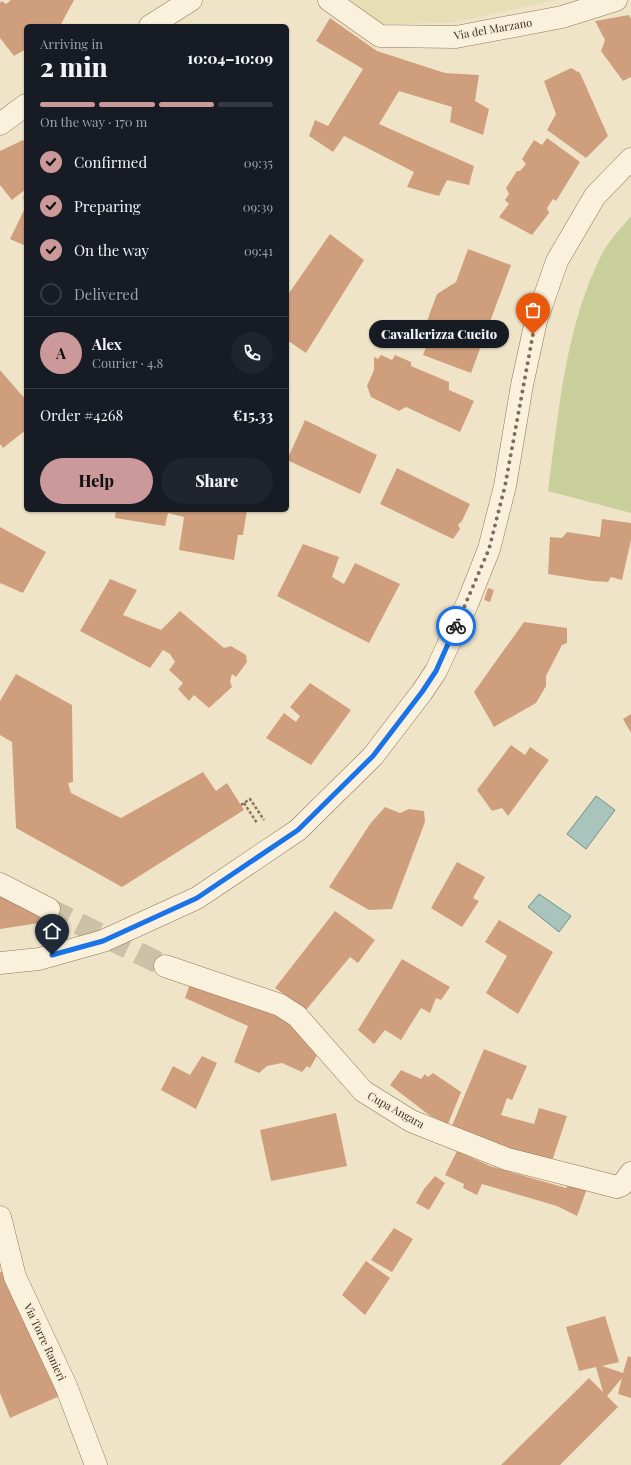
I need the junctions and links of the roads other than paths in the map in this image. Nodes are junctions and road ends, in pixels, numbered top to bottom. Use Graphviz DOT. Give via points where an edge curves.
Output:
graph roads {
  1 [pos="191,0"];
  2 [pos="329,0"];
  3 [pos="616,0"];
  4 [pos="153,24"];
  5 [pos="24,107"];
  6 [pos="0,124"];
  7 [pos="631,159"];
  8 [pos="0,884"];
  9 [pos="49,908"];
  10 [pos="0,963"];
  11 [pos="165,966"];
  12 [pos="631,1173"];
  13 [pos="0,1217"];
  14 [pos="96,1465"];
  1 -- 4 [label="street"];
  2 -- 3 [label="street, Via del Marzano" via="380,36 456,37 562,17"];
  5 -- 6 [label="street"];
  7 -- 10 [label="street" via="595,196 557,261 536,321 505,486 489,549 436,671 373,756 298,830 197,898 103,941 39,959"];
  8 -- 9 [label="street"];
  11 -- 12 [label="street, Cupa Angara" via="280,1005 297,1016 363,1091 411,1121 507,1159 614,1186 622,1185"];
  13 -- 14 [label="street, Via Torre Ranieri" via="15,1277 66,1386"];
}
